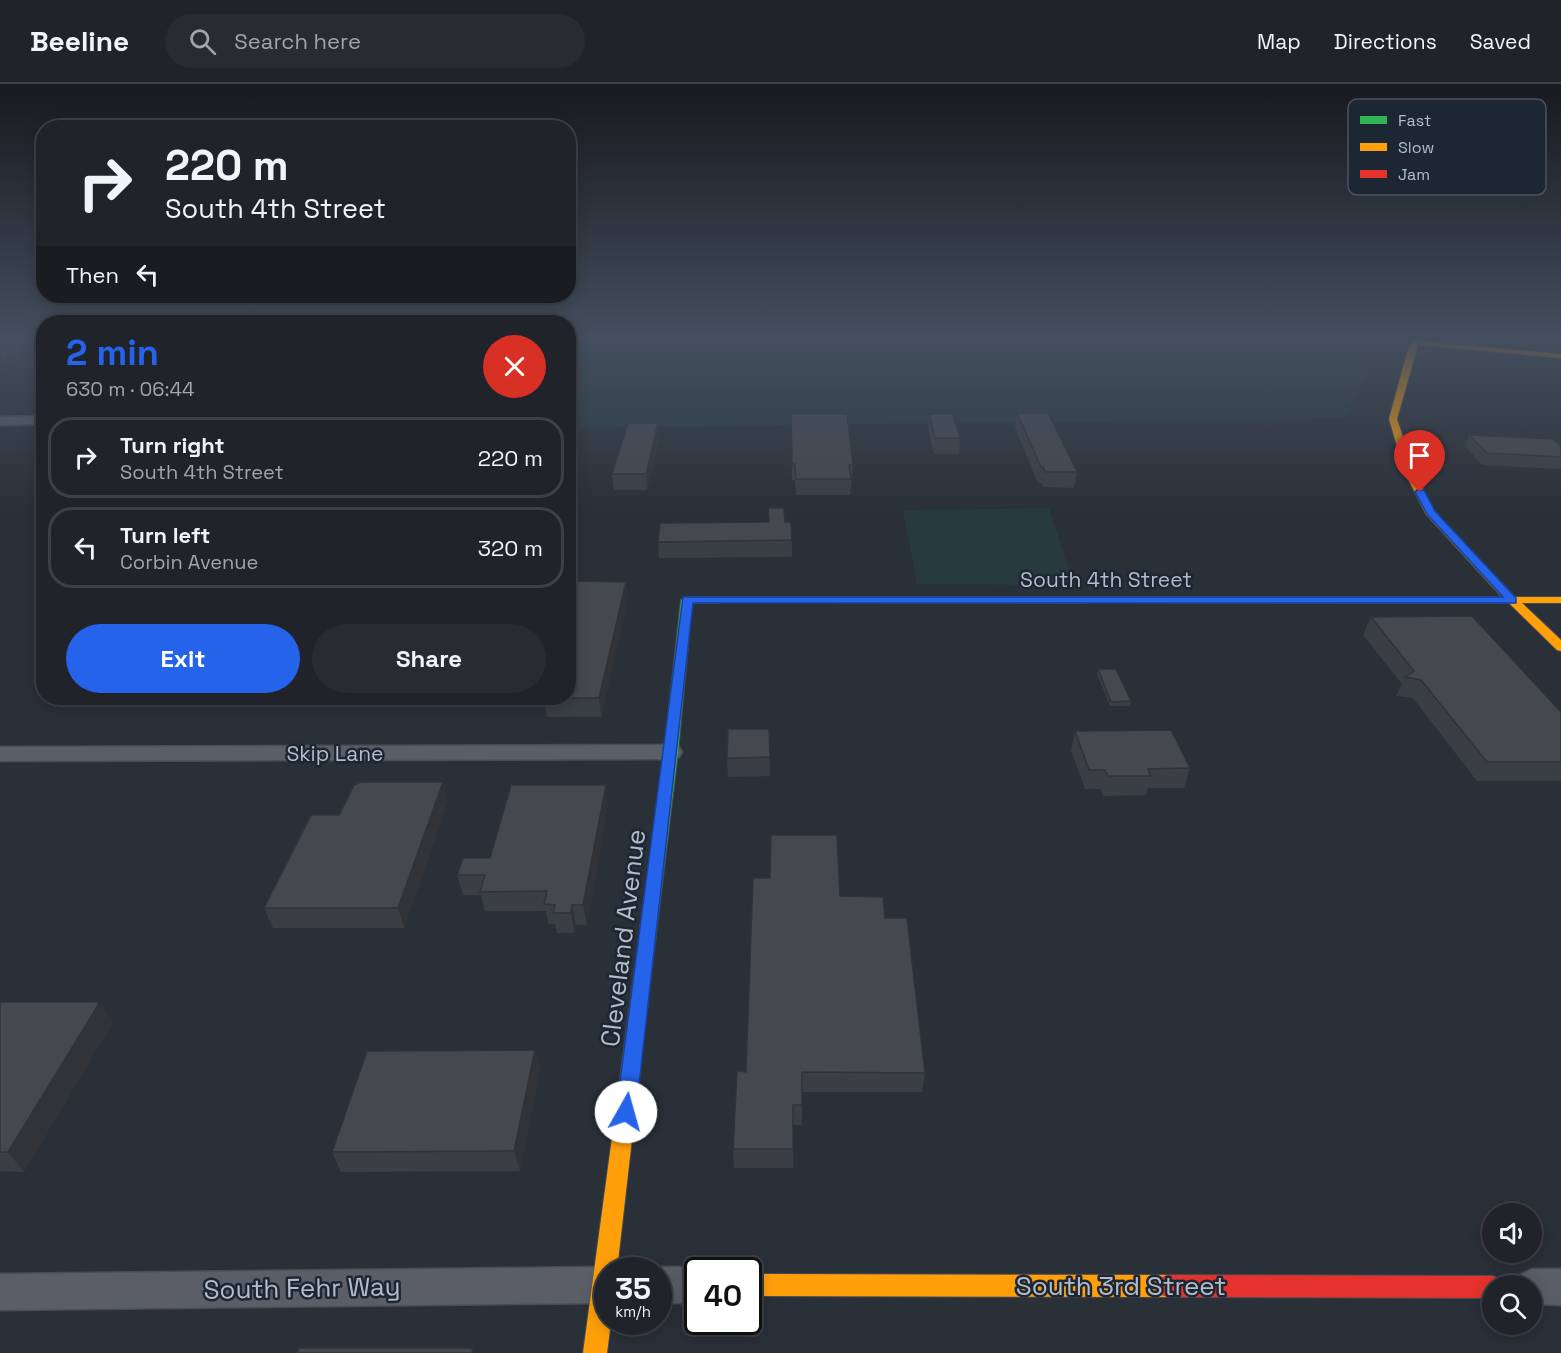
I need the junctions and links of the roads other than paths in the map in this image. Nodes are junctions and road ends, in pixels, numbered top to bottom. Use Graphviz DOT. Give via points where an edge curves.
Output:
graph roads {
  1 [pos="1399,396"];
  2 [pos="36,420"];
  3 [pos="0,421"];
  4 [pos="687,600"];
  5 [pos="1512,600"];
  6 [pos="1561,600"];
  7 [pos="1561,647"];
  8 [pos="671,752"];
  9 [pos="0,754"];
  10 [pos="609,1257"];
  11 [pos="594,1285"];
  12 [pos="762,1285"];
  13 [pos="1482,1287"];
  14 [pos="1542,1287"];
  15 [pos="1561,1287"];
  16 [pos="0,1292"];
  17 [pos="599,1335"];
  18 [pos="596,1353"];
  1 -- 5 [label="street" via="1393,419 1410,472 1430,512"];
  2 -- 3 [label="street"];
  4 -- 5 [label="street, South 4th Street"];
  4 -- 8 [label="street, Cleveland Avenue"];
  5 -- 6 [label="street, South 4th Street"];
  5 -- 7 [label="street"];
  8 -- 9 [label="street, Skip Lane"];
  8 -- 10 [label="street, Cleveland Avenue"];
  11 -- 16 [label="street, South Fehr Way"];
  12 -- 13 [label="street, South 3rd Street"];
  14 -- 15 [label="street"];
  17 -- 18 [label="street, Cleveland Avenue"];
}
